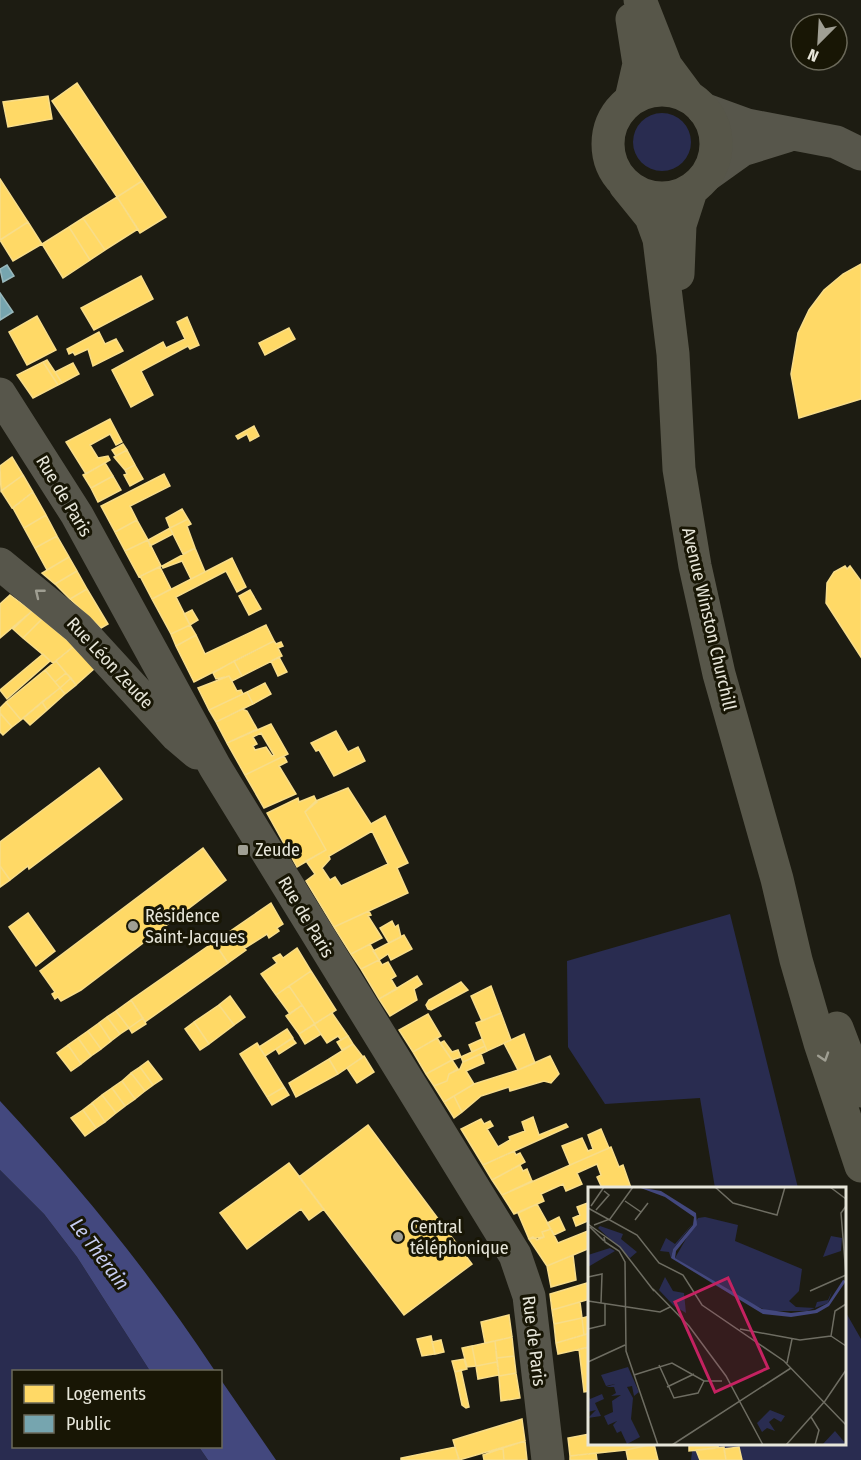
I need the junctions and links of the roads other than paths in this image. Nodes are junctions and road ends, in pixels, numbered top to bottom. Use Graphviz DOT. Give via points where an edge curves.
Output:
graph roads {
  1 [pos="626,0"];
  2 [pos="640,0"];
  3 [pos="631,99"];
  4 [pos="696,103"];
  5 [pos="794,135"];
  6 [pos="861,154"];
  7 [pos="699,183"];
  8 [pos="625,185"];
  9 [pos="673,354"];
  10 [pos="0,394"];
  11 [pos="0,564"];
  12 [pos="215,766"];
  13 [pos="777,879"];
  14 [pos="861,1091"];
  15 [pos="861,1166"];
  16 [pos="548,1460"];
  1 -- 3 [label="main road" via="639,54"];
  2 -- 4 [label="main road" via="666,66"];
  3 -- 4 [label="main road" via="662,90"];
  3 -- 8 [label="main road" via="615,116 607,138 611,166"];
  4 -- 5 [label="street" via="747,125"];
  4 -- 7 [label="main road" via="712,125 716,139 713,162"];
  5 -- 6 [label="street" via="836,142"];
  5 -- 7 [label="street" via="742,150"];
  7 -- 8 [label="main road" via="673,198 654,199"];
  7 -- 9 [label="main road, Avenue Winston Churchill" via="679,236"];
  8 -- 9 [label="main road, Avenue Winston Churchill" via="656,228"];
  9 -- 13 [label="main road, Avenue Winston Churchill" via="679,469 695,566 719,674"];
  10 -- 12 [label="street, Rue de Paris" via="77,515"];
  12 -- 11 [label="street, Rue Léon Zeude, one-way" via="177,736 78,628"];
  12 -- 16 [label="street, Rue de Paris" via="515,1255 529,1296"];
  13 -- 14 [label="main road, Avenue Winston Churchill"];
  13 -- 15 [label="main road, Avenue Winston Churchill, one-way" via="820,1043"];
}
